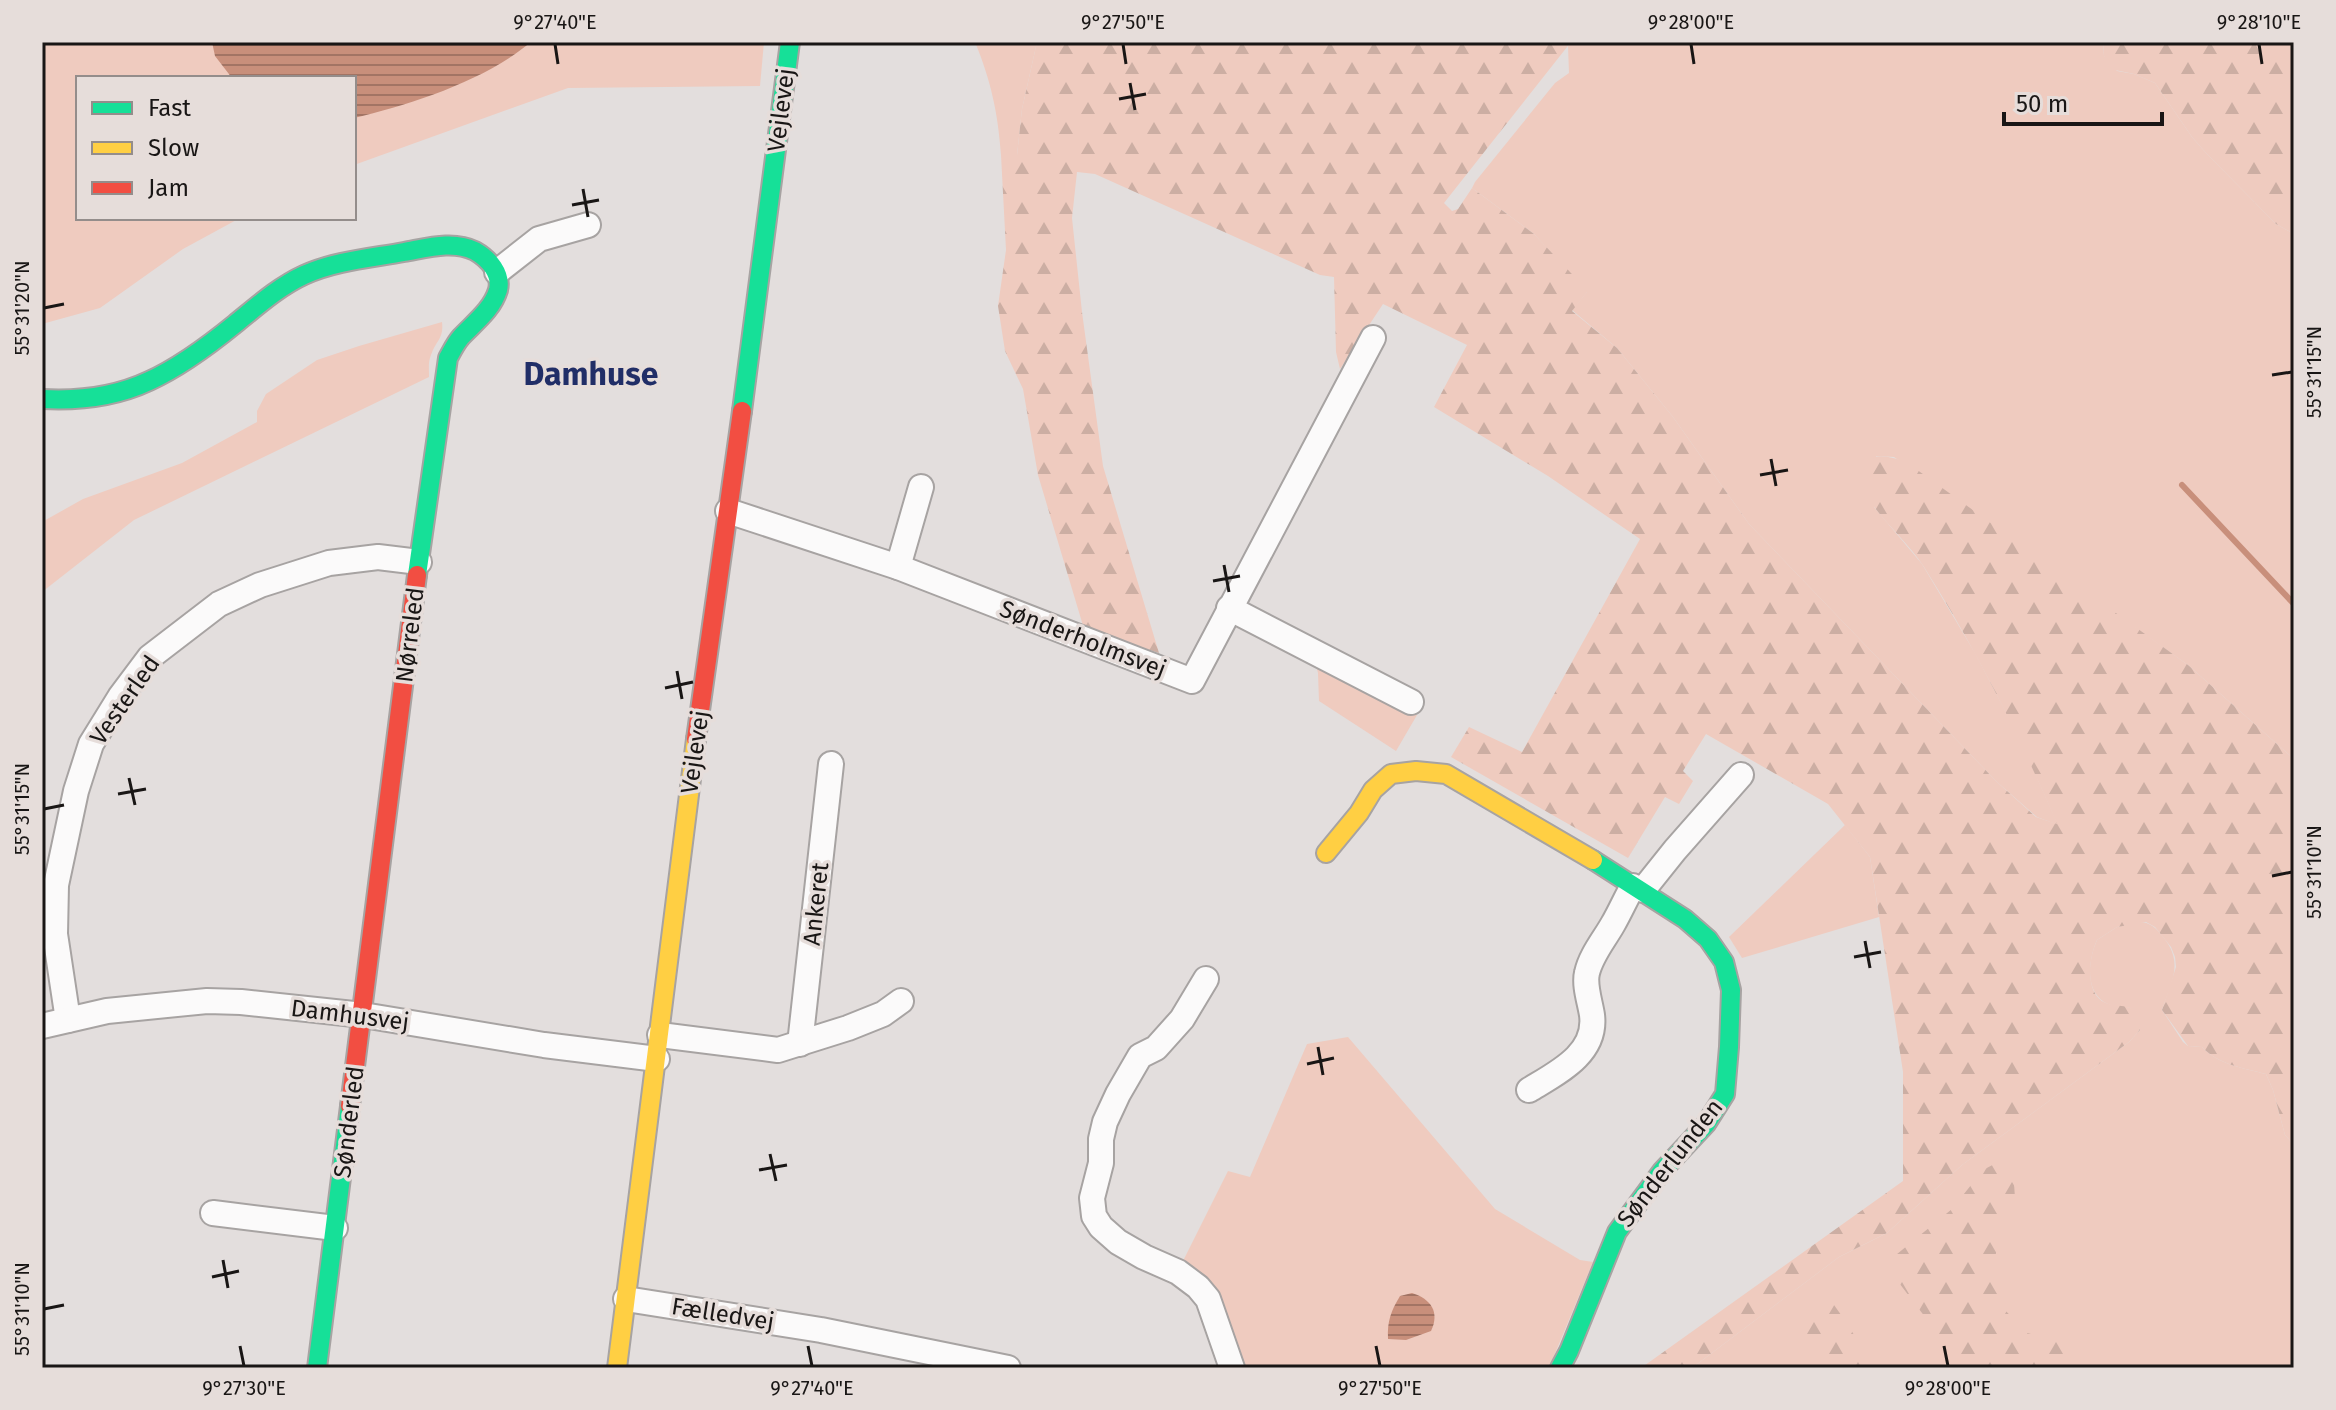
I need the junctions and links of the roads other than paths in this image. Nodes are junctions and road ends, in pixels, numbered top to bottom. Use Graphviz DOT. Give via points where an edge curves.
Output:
graph roads {
  1 [pos="790,42"];
  2 [pos="588,225"];
  3 [pos="497,272"];
  4 [pos="1373,338"];
  5 [pos="42,399"];
  6 [pos="921,487"];
  7 [pos="728,511"];
  8 [pos="419,562"];
  9 [pos="898,567"];
  10 [pos="1229,608"];
  11 [pos="1411,702"];
  12 [pos="831,764"];
  13 [pos="1741,775"];
  14 [pos="1326,853"];
  15 [pos="49,884"];
  16 [pos="1638,888"];
  17 [pos="1206,979"];
  18 [pos="901,1001"];
  19 [pos="363,1015"];
  20 [pos="68,1020"];
  21 [pos="42,1026"];
  22 [pos="800,1044"];
  23 [pos="659,1047"];
  24 [pos="1529,1090"];
  25 [pos="213,1213"];
  26 [pos="335,1228"];
  27 [pos="626,1299"];
  28 [pos="317,1368"];
  29 [pos="617,1368"];
  30 [pos="1008,1368"];
  31 [pos="1232,1368"];
  32 [pos="1560,1368"];
  1 -- 7 [label="street, Vejlevej"];
  2 -- 3 [label="street" via="539,239"];
  3 -- 5 [label="street" via="482,256 460,245 306,274 159,376 123,391 66,401"];
  3 -- 8 [label="street, Nørreled" via="493,303 448,358"];
  4 -- 10 [label="street, Sønderholmsvej"];
  6 -- 9 [label="street"];
  7 -- 9 [label="street, Sønderholmsvej"];
  7 -- 23 [label="street, Vejlevej"];
  8 -- 15 [label="street, Vesterled" via="378,557 329,563 260,585 219,604 150,657 91,744"];
  8 -- 19 [label="street, Nørreled"];
  9 -- 10 [label="street, Sønderholmsvej" via="1192,681"];
  10 -- 11 [label="street"];
  12 -- 22 [label="street, Ankeret"];
  13 -- 16 [label="street"];
  14 -- 16 [label="street, Sønderlunden" via="1391,774 1446,774"];
  15 -- 20 [label="street, Vesterled"];
  16 -- 24 [label="street" via="1586,975 1593,1021 1589,1041 1564,1069"];
  16 -- 32 [label="street, Sønderlunden" via="1698,928 1724,962 1731,990 1725,1094 1617,1232"];
  17 -- 31 [label="street" via="1182,1019 1156,1048 1140,1056 1118,1094 1105,1122 1092,1198 1094,1216 1118,1242 1178,1272 1208,1299"];
  18 -- 22 [label="street" via="871,1019"];
  19 -- 20 [label="street, Damhusvej" via="207,1001"];
  19 -- 23 [label="street, Damhusvej" via="544,1045"];
  19 -- 26 [label="street, Sønderled"];
  20 -- 21 [label="street, Damhusvej"];
  22 -- 23 [label="street" via="778,1050"];
  23 -- 27 [label="street, Vejlevej"];
  25 -- 26 [label="street"];
  26 -- 28 [label="street, Sønderled"];
  27 -- 29 [label="street, Vejlevej"];
  27 -- 30 [label="street, Fælledvej" via="821,1330"];
}
